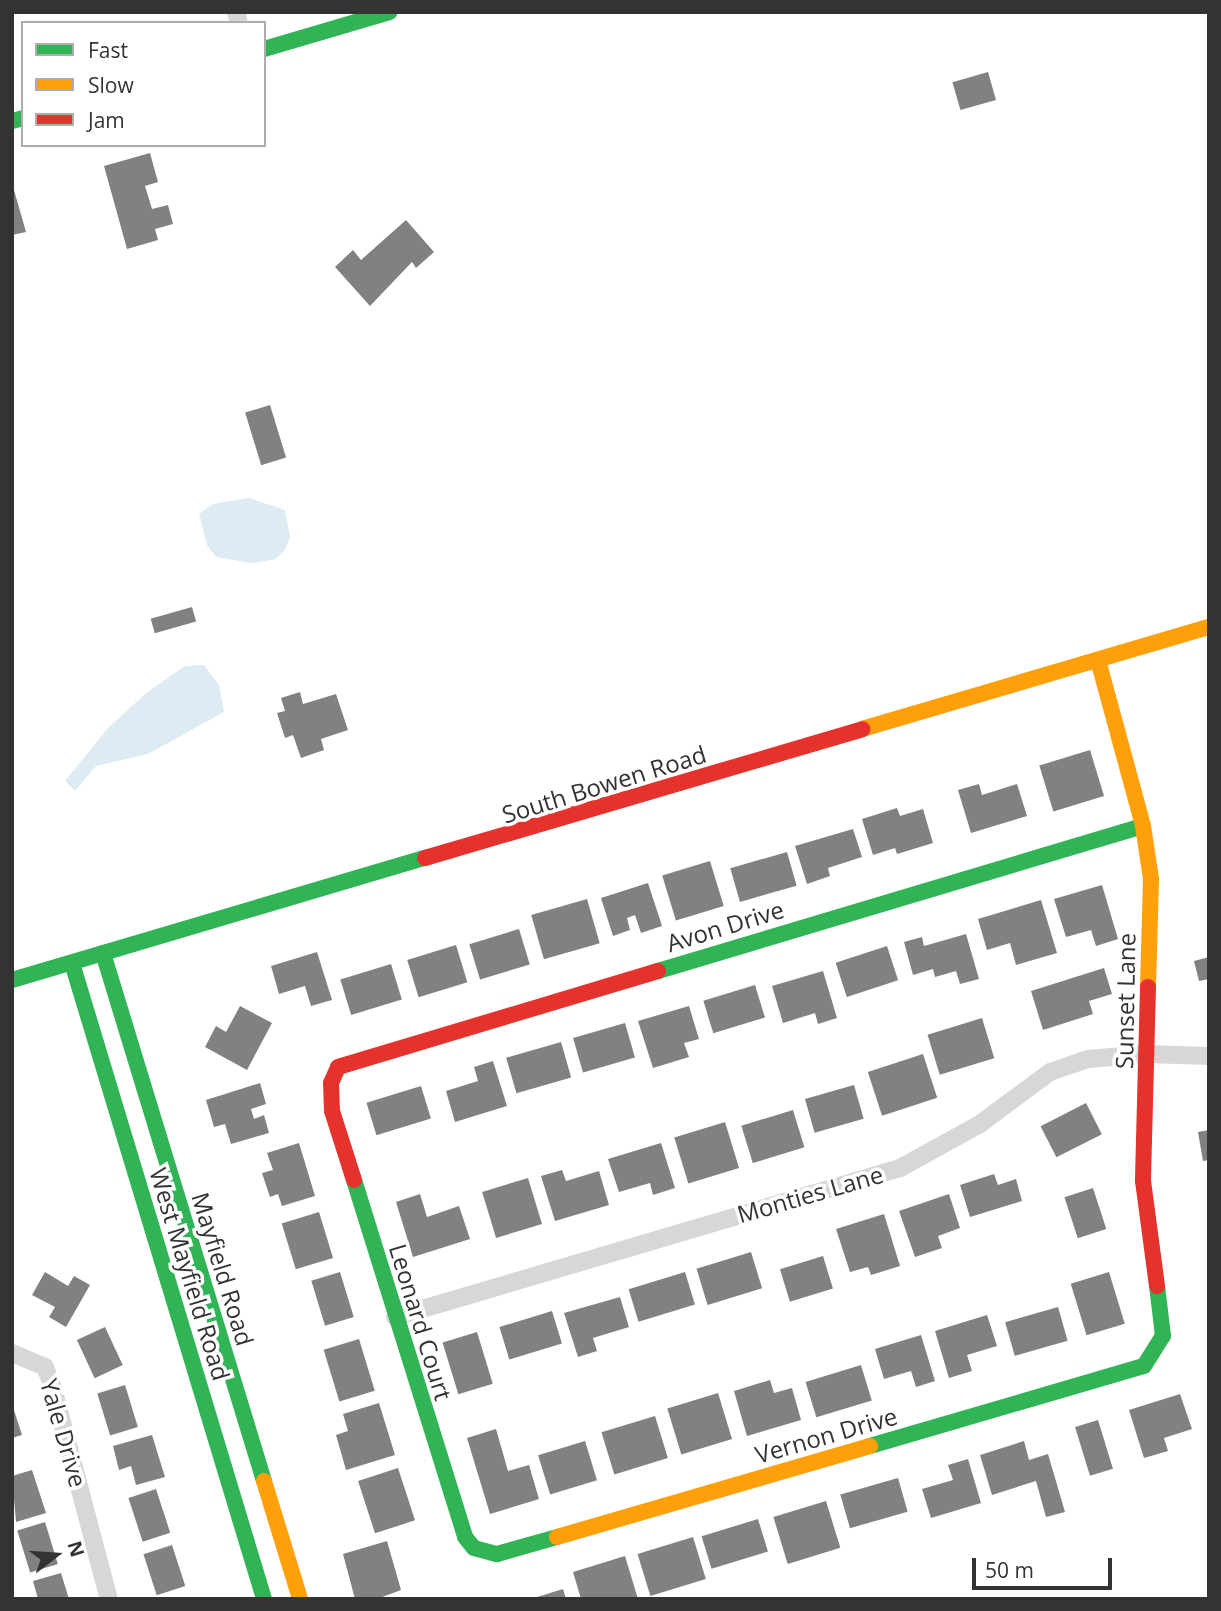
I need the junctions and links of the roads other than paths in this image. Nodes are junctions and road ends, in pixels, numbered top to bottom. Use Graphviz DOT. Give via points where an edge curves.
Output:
graph roads {
  1 [pos="390,12"];
  2 [pos="266,48"];
  3 [pos="1209,627"];
  4 [pos="1098,660"];
  5 [pos="1143,826"];
  6 [pos="103,953"];
  7 [pos="72,963"];
  8 [pos="12,980"];
  9 [pos="1146,1054"];
  10 [pos="1209,1056"];
  11 [pos="331,1083"];
  12 [pos="395,1317"];
  13 [pos="1160,1348"];
  14 [pos="21,1355"];
  15 [pos="496,1554"];
  16 [pos="109,1599"];
  17 [pos="264,1599"];
  18 [pos="300,1599"];
  1 -- 2 [label="street"];
  3 -- 4 [label="street, South Bowen Road"];
  4 -- 5 [label="street, Sunset Lane"];
  4 -- 6 [label="street, South Bowen Road"];
  5 -- 9 [label="street, Sunset Lane" via="1151,879"];
  5 -- 11 [label="street, Avon Drive" via="349,1062 338,1067"];
  6 -- 7 [label="street, South Bowen Road"];
  6 -- 18 [label="street, Mayfield Road"];
  7 -- 8 [label="street, South Bowen Road"];
  7 -- 17 [label="street, West Mayfield Road"];
  9 -- 10 [label="street, Monties Lane"];
  9 -- 12 [label="street, Monties Lane" via="1088,1059 1050,1072 980,1124 900,1168"];
  9 -- 13 [label="street, Sunset Lane" via="1143,1181 1163,1336"];
  11 -- 12 [label="street, Leonard Court" via="332,1111"];
  12 -- 15 [label="street, Leonard Court" via="465,1536 474,1548"];
  13 -- 15 [label="street, Vernon Drive" via="1144,1366"];
  14 -- 16 [label="street, Yale Drive" via="45,1367 52,1384"];
}
